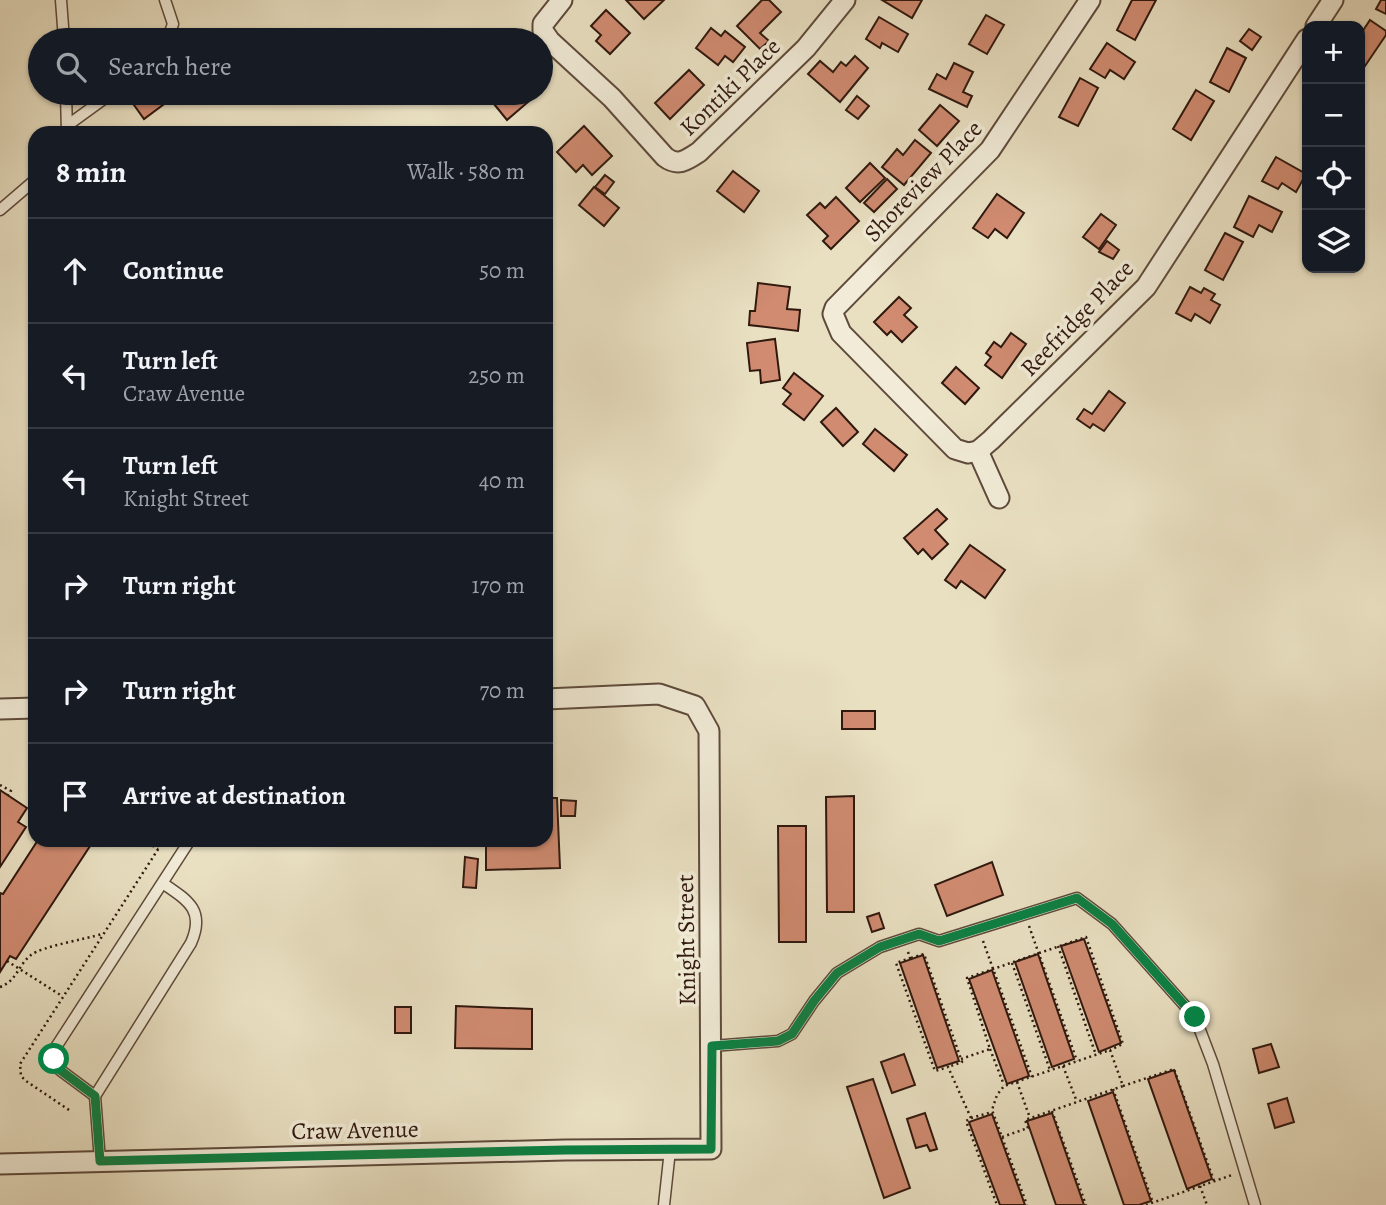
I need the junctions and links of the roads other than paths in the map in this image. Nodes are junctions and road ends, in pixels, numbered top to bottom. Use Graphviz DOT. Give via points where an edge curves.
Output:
graph roads {
  1 [pos="61,0"];
  2 [pos="165,0"];
  3 [pos="562,0"];
  4 [pos="845,0"];
  5 [pos="1090,0"];
  6 [pos="1333,0"];
  7 [pos="1319,21"];
  8 [pos="63,28"];
  9 [pos="172,28"];
  10 [pos="543,28"];
  11 [pos="553,44"];
  12 [pos="1302,47"];
  13 [pos="67,105"];
  14 [pos="97,105"];
  15 [pos="68,126"];
  16 [pos="72,126"];
  17 [pos="28,186"];
  18 [pos="0,210"];
  19 [pos="978,452"];
  20 [pos="999,498"];
  21 [pos="553,699"];
  22 [pos="28,708"];
  23 [pos="0,709"];
  24 [pos="186,847"];
  25 [pos="164,884"];
  26 [pos="712,1046"];
  27 [pos="95,1096"];
  28 [pos="711,1149"];
  29 [pos="670,1150"];
  30 [pos="100,1161"];
  31 [pos="0,1164"];
  32 [pos="664,1205"];
  33 [pos="1255,1205"];
  1 -- 8 [label="lane"];
  2 -- 9 [label="lane"];
  3 -- 10 [label="street, Kontiki Place"];
  4 -- 11 [label="street, Kontiki Place" via="806,48 684,162 672,162 665,156"];
  5 -- 19 [label="street, Shoreview Place" via="990,150 833,314 841,333 956,449"];
  6 -- 7 [label="street"];
  12 -- 19 [label="street, Reefridge Place" via="1146,287"];
  13 -- 15 [label="lane"];
  14 -- 16 [label="lane"];
  17 -- 18 [label="lane"];
  19 -- 20 [label="street"];
  21 -- 26 [label="street, Knight Street" via="659,694 695,706 709,731"];
  22 -- 23 [label="street"];
  24 -- 25 [label="lane"];
  25 -- 27 [label="lane" via="191,905 197,930"];
  25 -- 27 [label="lane" via="56,1047 54,1059 60,1070"];
  26 -- 28 [label="street, Knight Street"];
  26 -- 33 [label="lane" via="778,1041 792,1034 837,973 880,947 919,934 939,941 1077,898 1112,924 1195,1017"];
  27 -- 30 [label="lane"];
  28 -- 29 [label="street, Craw Avenue"];
  29 -- 30 [label="street, Craw Avenue"];
  29 -- 32 [label="lane"];
  30 -- 31 [label="street, Craw Avenue"];
}
